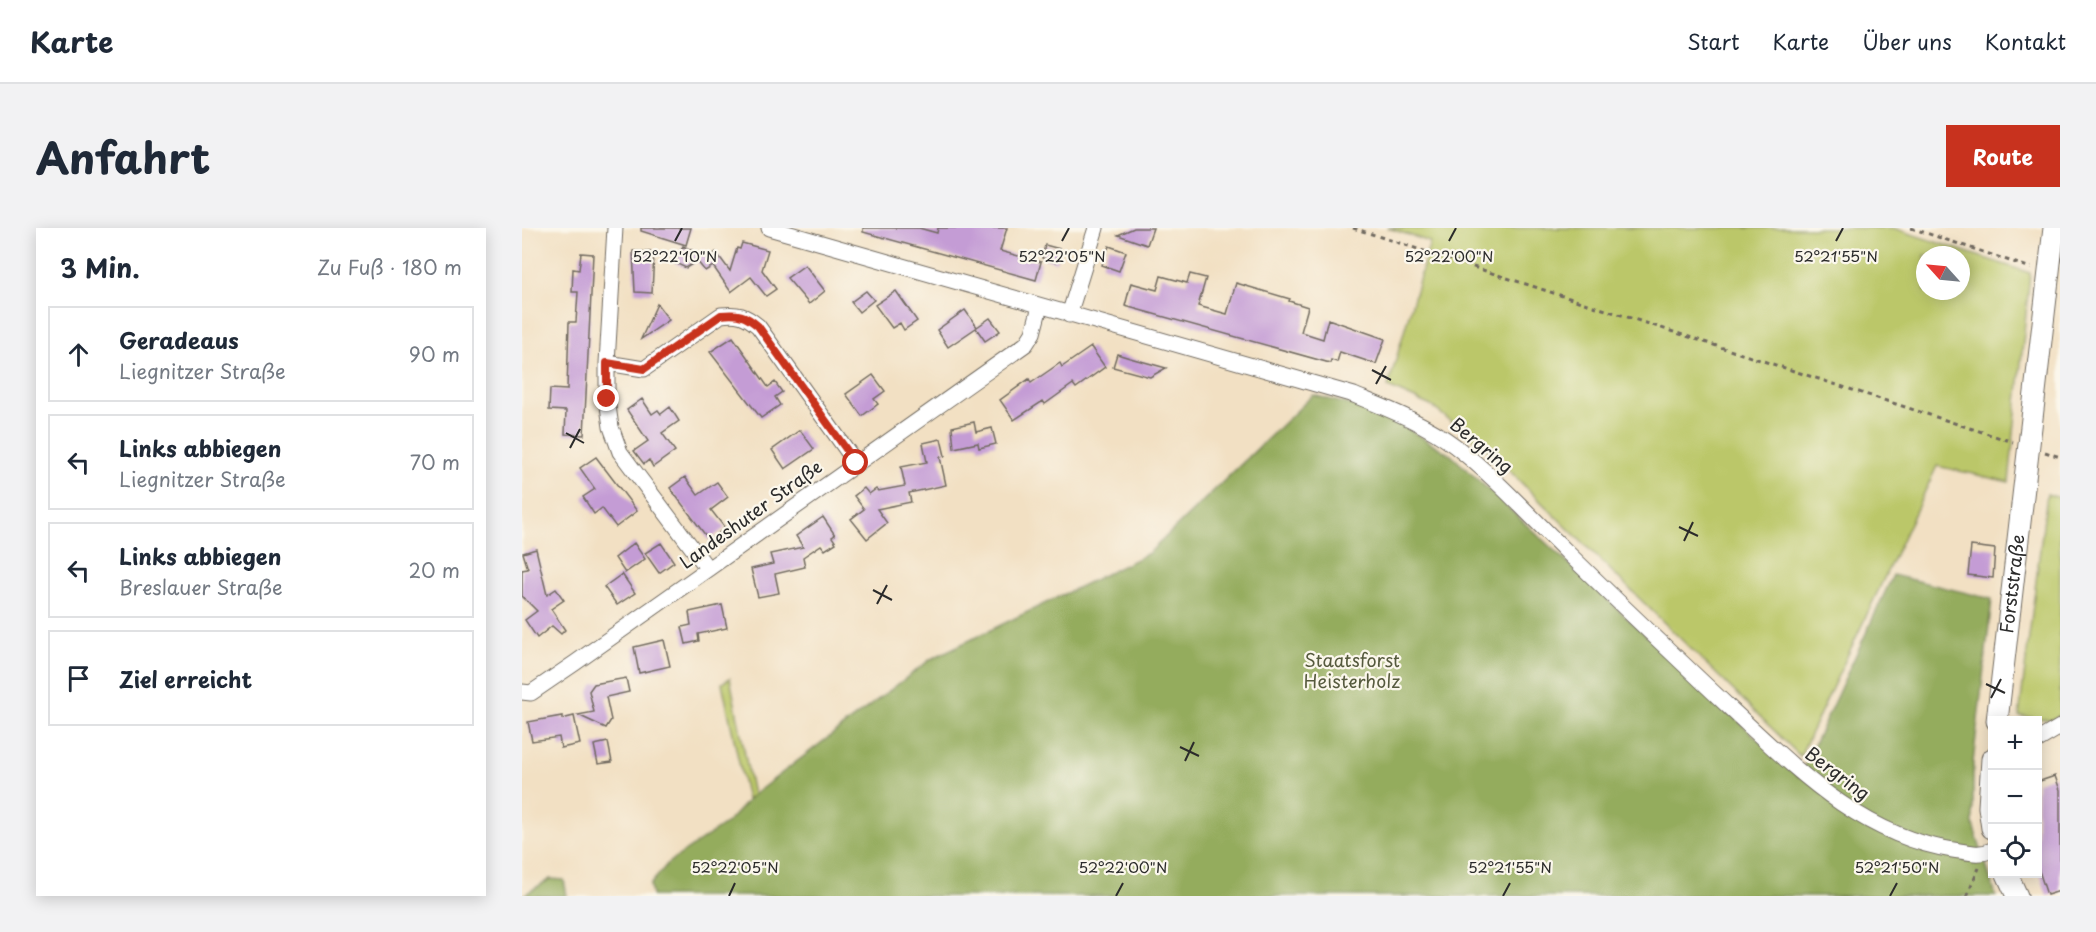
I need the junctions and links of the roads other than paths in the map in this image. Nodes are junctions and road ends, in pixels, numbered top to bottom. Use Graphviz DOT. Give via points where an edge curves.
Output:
graph roads {
  1 [pos="615,228"];
  2 [pos="769,228"];
  3 [pos="1096,228"];
  4 [pos="2054,228"];
  5 [pos="1040,306"];
  6 [pos="1069,315"];
  7 [pos="607,363"];
  8 [pos="856,463"];
  9 [pos="708,569"];
  10 [pos="522,692"];
  11 [pos="1997,716"];
  12 [pos="2060,727"];
  13 [pos="2042,737"];
  14 [pos="1991,770"];
  15 [pos="1991,824"];
  16 [pos="1988,852"];
  17 [pos="2009,878"];
  18 [pos="2017,896"];
  1 -- 7 [label="street"];
  2 -- 5 [label="street, Bergring"];
  3 -- 6 [label="street"];
  4 -- 11 [label="street, Forststraße"];
  5 -- 6 [label="street, Bergring"];
  5 -- 8 [label="street, Landeshuter Straße" via="1026,344"];
  6 -- 16 [label="street, Bergring" via="1354,395 1430,430 1454,445 1493,480 1636,621 1804,776 1847,809 1887,830 1935,847"];
  7 -- 8 [label="street" via="644,369 721,315 747,316"];
  7 -- 9 [label="street" via="609,418 620,452"];
  8 -- 9 [label="street, Landeshuter Straße"];
  9 -- 10 [label="street, Landeshuter Straße" via="531,693"];
  12 -- 13 [label="street"];
  14 -- 15 [label="street"];
  17 -- 18 [label="street"];
}
